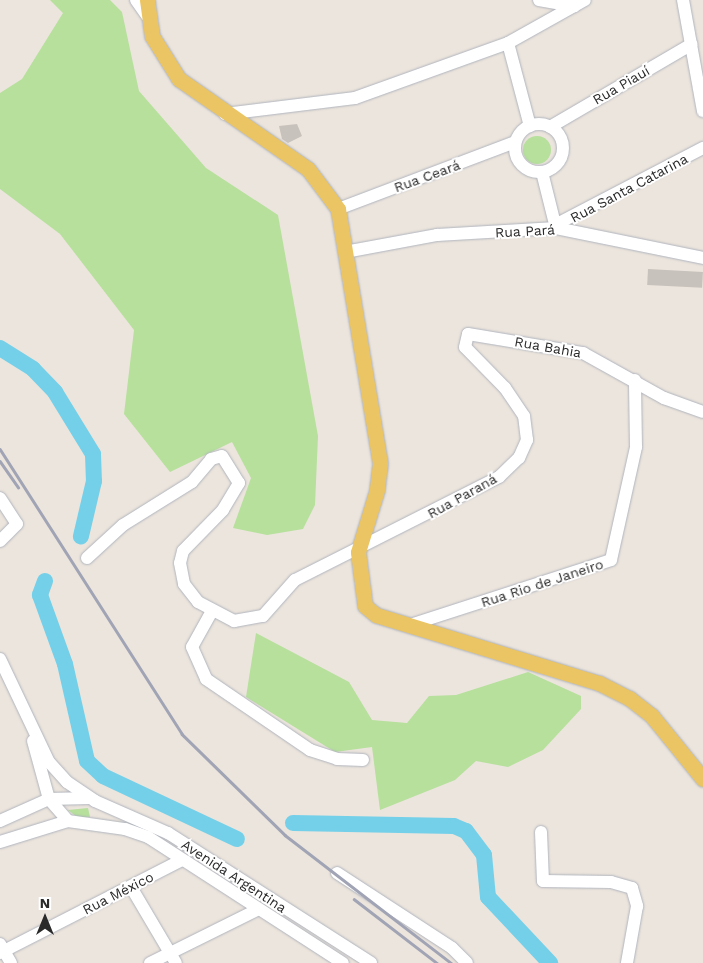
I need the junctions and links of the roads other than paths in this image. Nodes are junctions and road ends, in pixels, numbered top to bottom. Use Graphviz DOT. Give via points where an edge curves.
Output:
graph roads {
  1 [pos="136,0"];
  2 [pos="147,0"];
  3 [pos="539,0"];
  4 [pos="683,0"];
  5 [pos="580,3"];
  6 [pos="147,16"];
  7 [pos="508,42"];
  8 [pos="692,44"];
  9 [pos="703,111"];
  10 [pos="224,114"];
  11 [pos="530,126"];
  12 [pos="550,127"];
  13 [pos="515,142"];
  14 [pos="703,148"];
  15 [pos="542,172"];
  16 [pos="338,209"];
  17 [pos="555,226"];
  18 [pos="345,252"];
  19 [pos="703,258"];
  20 [pos="486,336"];
  21 [pos="635,380"];
  22 [pos="703,412"];
  23 [pos="0,498"];
  24 [pos="0,542"];
  25 [pos="358,552"];
  26 [pos="87,558"];
  27 [pos="212,610"];
  28 [pos="413,624"];
  29 [pos="0,660"];
  30 [pos="31,726"];
  31 [pos="364,760"];
  32 [pos="703,779"];
  33 [pos="49,800"];
  34 [pos="96,801"];
  35 [pos="0,821"];
  36 [pos="68,821"];
  37 [pos="91,823"];
  38 [pos="541,832"];
  39 [pos="0,842"];
  40 [pos="182,860"];
  41 [pos="337,873"];
  42 [pos="131,887"];
  43 [pos="257,910"];
  44 [pos="1,949"];
  45 [pos="173,958"];
  46 [pos="335,961"];
  47 [pos="367,962"];
  48 [pos="10,963"];
  49 [pos="150,963"];
  50 [pos="467,963"];
  51 [pos="627,963"];
  1 -- 6 [label="street"];
  2 -- 6 [label="main road"];
  3 -- 5 [label="street"];
  4 -- 8 [label="street"];
  5 -- 7 [label="street"];
  6 -- 10 [label="main road" via="157,48 173,72"];
  7 -- 10 [label="street" via="342,102"];
  7 -- 11 [label="street"];
  8 -- 9 [label="street"];
  8 -- 12 [label="street, Rua Piauí"];
  10 -- 16 [label="main road" via="308,170"];
  11 -- 12 [label="street"];
  11 -- 13 [label="street"];
  12 -- 15 [label="street" via="563,148 556,164"];
  13 -- 15 [label="street" via="521,164"];
  13 -- 16 [label="street, Rua Ceará"];
  14 -- 17 [label="street, Rua Santa Catarina"];
  15 -- 17 [label="street"];
  16 -- 18 [label="main road"];
  17 -- 18 [label="street, Rua Pará" via="437,236"];
  17 -- 19 [label="street, Rua Pará"];
  18 -- 25 [label="main road" via="380,464 378,490"];
  20 -- 21 [label="street, Rua Bahia" via="583,353"];
  20 -- 25 [label="street, Rua Paraná" via="468,334 464,343 521,410 527,440 519,458 498,477"];
  21 -- 22 [label="street, Rua Bahia"];
  21 -- 28 [label="street, Rua Rio de Janeiro" via="636,447 611,560"];
  23 -- 24 [label="street" via="17,524"];
  25 -- 27 [label="street" via="295,580 254,621 234,621"];
  25 -- 28 [label="main road" via="365,606 376,615"];
  26 -- 27 [label="street" via="124,525 192,482 211,459 222,456 239,482 223,510 184,551 180,563 189,593"];
  27 -- 31 [label="street" via="192,647 206,679 310,750 330,758"];
  28 -- 32 [label="main road" via="599,683 629,698 652,716"];
  29 -- 30 [label="street" via="17,687"];
  30 -- 33 [label="street"];
  30 -- 34 [label="street" via="49,762"];
  33 -- 34 [label="street"];
  33 -- 35 [label="street"];
  33 -- 36 [label="street"];
  34 -- 37 [label="street" via="102,813"];
  34 -- 47 [label="street, Avenida Argentina" via="168,833"];
  36 -- 37 [label="street, Avenida Argentina"];
  36 -- 39 [label="street"];
  37 -- 40 [label="street, Avenida Argentina" via="148,837"];
  38 -- 51 [label="street" via="543,881 611,882 632,888 637,906"];
  40 -- 42 [label="street, Rua México"];
  40 -- 43 [label="street, Avenida Argentina"];
  41 -- 50 [label="street" via="452,948"];
  42 -- 44 [label="street, Rua México"];
  42 -- 45 [label="street"];
  43 -- 45 [label="street"];
  43 -- 46 [label="street, Avenida Argentina"];
  44 -- 48 [label="street"];
  45 -- 49 [label="street"];
}
